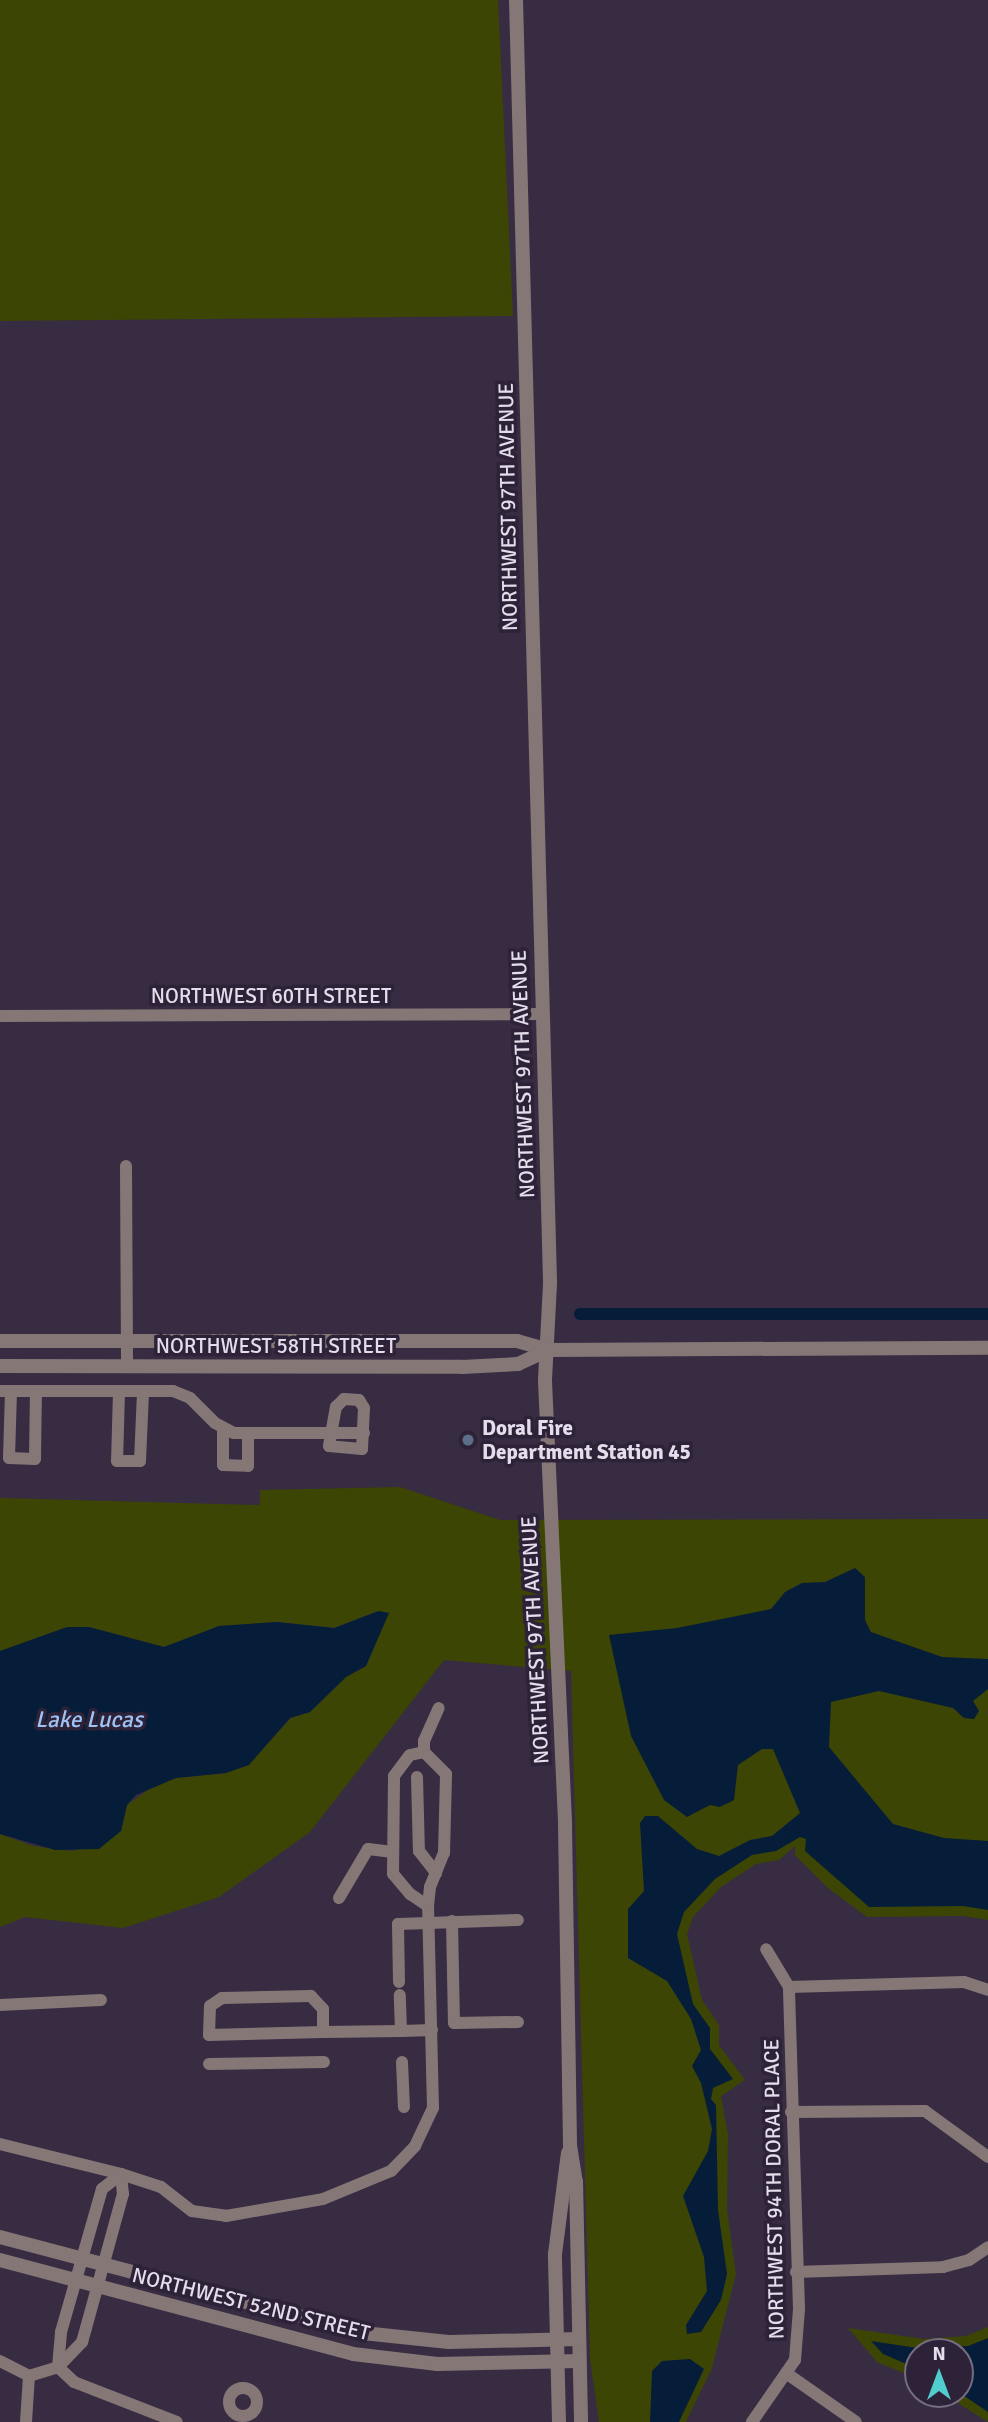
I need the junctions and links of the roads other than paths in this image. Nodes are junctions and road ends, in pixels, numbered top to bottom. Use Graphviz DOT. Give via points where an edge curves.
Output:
graph roads {
  1 [pos="516,0"];
  2 [pos="542,1014"];
  3 [pos="0,1016"];
  4 [pos="126,1166"];
  5 [pos="0,1341"];
  6 [pos="127,1341"];
  7 [pos="988,1348"];
  8 [pos="548,1350"];
  9 [pos="127,1365"];
  10 [pos="0,1366"];
  11 [pos="6,1391"];
  12 [pos="36,1391"];
  13 [pos="118,1391"];
  14 [pos="143,1391"];
  15 [pos="223,1429"];
  16 [pos="248,1433"];
  17 [pos="331,1433"];
  18 [pos="439,1708"];
  19 [pos="424,1752"];
  20 [pos="417,1777"];
  21 [pos="393,1852"];
  22 [pos="436,1873"];
  23 [pos="339,1898"];
  24 [pos="428,1906"];
  25 [pos="518,1920"];
  26 [pos="452,1921"];
  27 [pos="430,1922"];
  28 [pos="766,1949"];
  29 [pos="789,1986"];
  30 [pos="988,1990"];
  31 [pos="101,2000"];
  32 [pos="0,2006"];
  33 [pos="518,2022"];
  34 [pos="432,2030"];
  35 [pos="401,2031"];
  36 [pos="324,2032"];
  37 [pos="324,2062"];
  38 [pos="402,2062"];
  39 [pos="209,2064"];
  40 [pos="404,2107"];
  41 [pos="791,2112"];
  42 [pos="0,2144"];
  43 [pos="570,2145"];
  44 [pos="988,2157"];
  45 [pos="121,2174"];
  46 [pos="0,2237"];
  47 [pos="988,2247"];
  48 [pos="81,2259"];
  49 [pos="0,2260"];
  50 [pos="103,2265"];
  51 [pos="796,2272"];
  52 [pos="76,2281"];
  53 [pos="98,2287"];
  54 [pos="556,2339"];
  55 [pos="579,2339"];
  56 [pos="411,2340"];
  57 [pos="0,2361"];
  58 [pos="557,2361"];
  59 [pos="579,2361"];
  60 [pos="409,2362"];
  61 [pos="58,2367"];
  62 [pos="786,2372"];
  63 [pos="29,2376"];
  64 [pos="26,2422"];
  65 [pos="177,2422"];
  66 [pos="559,2422"];
  67 [pos="581,2422"];
  68 [pos="752,2422"];
  69 [pos="856,2422"];
  1 -- 2 [label="street, NORTHWEST 97TH AVENUE"];
  2 -- 3 [label="street, NORTHWEST 60TH STREET"];
  2 -- 8 [label="street, NORTHWEST 97TH AVENUE"];
  4 -- 6 [label="street"];
  5 -- 6 [label="street, NORTHWEST 58TH STREET"];
  6 -- 8 [label="street, NORTHWEST 58TH STREET" via="517,1341"];
  6 -- 9 [label="street"];
  7 -- 8 [label="street, NORTHWEST 58TH STREET"];
  8 -- 9 [label="street, NORTHWEST 58TH STREET" via="518,1364 462,1367"];
  8 -- 43 [label="street, NORTHWEST 97TH AVENUE" via="549,1502 565,1825"];
  9 -- 10 [label="street, NORTHWEST 58TH STREET"];
  11 -- 12 [label="street"];
  11 -- 12 [label="street" via="9,1458 35,1459"];
  12 -- 13 [label="street"];
  13 -- 14 [label="street"];
  13 -- 14 [label="street" via="117,1461 140,1461"];
  14 -- 15 [label="street" via="185,1395"];
  15 -- 16 [label="street"];
  15 -- 16 [label="street" via="223,1465 248,1466"];
  16 -- 17 [label="street"];
  17 -- 17 [label="street" via="331,1448 364,1448 364,1408 349,1398 337,1404"];
  18 -- 19 [label="street" via="424,1741"];
  19 -- 21 [label="street" via="410,1755 394,1776"];
  19 -- 22 [label="street" via="446,1774 444,1853"];
  20 -- 22 [label="street" via="419,1851"];
  21 -- 23 [label="street" via="368,1849"];
  21 -- 24 [label="street" via="393,1874"];
  22 -- 24 [label="street"];
  24 -- 27 [label="street"];
  25 -- 26 [label="street"];
  26 -- 27 [label="street"];
  26 -- 33 [label="street" via="454,2023"];
  27 -- 34 [label="street"];
  27 -- 35 [label="street" via="398,1924"];
  28 -- 29 [label="street"];
  29 -- 30 [label="street" via="964,1982"];
  29 -- 41 [label="street, NORTHWEST 94TH DORAL PLACE"];
  31 -- 32 [label="street"];
  34 -- 35 [label="street"];
  34 -- 45 [label="street" via="433,2108 415,2146 391,2171 352,2190 226,2216 192,2211 161,2187"];
  35 -- 36 [label="street"];
  36 -- 36 [label="street" via="209,2035 210,2006 222,1998 311,1996 323,2009"];
  37 -- 39 [label="street"];
  38 -- 40 [label="street"];
  41 -- 44 [label="street" via="925,2112"];
  41 -- 51 [label="street, NORTHWEST 94TH DORAL PLACE"];
  42 -- 45 [label="street"];
  43 -- 54 [label="street, NORTHWEST 97TH AVENUE" via="561,2180 555,2254"];
  43 -- 55 [label="street, NORTHWEST 97TH AVENUE" via="576,2181"];
  45 -- 48 [label="street" via="102,2189"];
  45 -- 50 [label="street" via="123,2194"];
  46 -- 48 [label="street, NORTHWEST 52ND STREET"];
  47 -- 51 [label="street" via="968,2260 943,2267"];
  48 -- 50 [label="street, NORTHWEST 52ND STREET"];
  48 -- 52 [label="street"];
  49 -- 52 [label="street, NORTHWEST 52ND STREET"];
  50 -- 53 [label="street"];
  50 -- 56 [label="street, NORTHWEST 52ND STREET" via="315,2323"];
  51 -- 62 [label="street, NORTHWEST 94TH DORAL PLACE" via="798,2337 795,2360"];
  52 -- 53 [label="street, NORTHWEST 52ND STREET"];
  52 -- 61 [label="street" via="61,2332"];
  53 -- 60 [label="street, NORTHWEST 52ND STREET" via="328,2349"];
  53 -- 61 [label="street" via="82,2342"];
  54 -- 55 [label="street, NORTHWEST 52ND STREET"];
  54 -- 56 [label="street, NORTHWEST 52ND STREET"];
  54 -- 58 [label="street, NORTHWEST 97TH AVENUE"];
  55 -- 59 [label="street, NORTHWEST 97TH AVENUE"];
  56 -- 60 [label="street"];
  57 -- 63 [label="street"];
  58 -- 59 [label="street, NORTHWEST 52ND STREET"];
  58 -- 60 [label="street, NORTHWEST 52ND STREET"];
  58 -- 66 [label="street, NORTHWEST 97TH AVENUE"];
  59 -- 67 [label="street, NORTHWEST 97TH AVENUE"];
  61 -- 63 [label="street"];
  61 -- 65 [label="street" via="74,2382"];
  62 -- 68 [label="street, NORTHWEST 94TH DORAL PLACE"];
  62 -- 69 [label="street"];
  63 -- 64 [label="street"];
}
